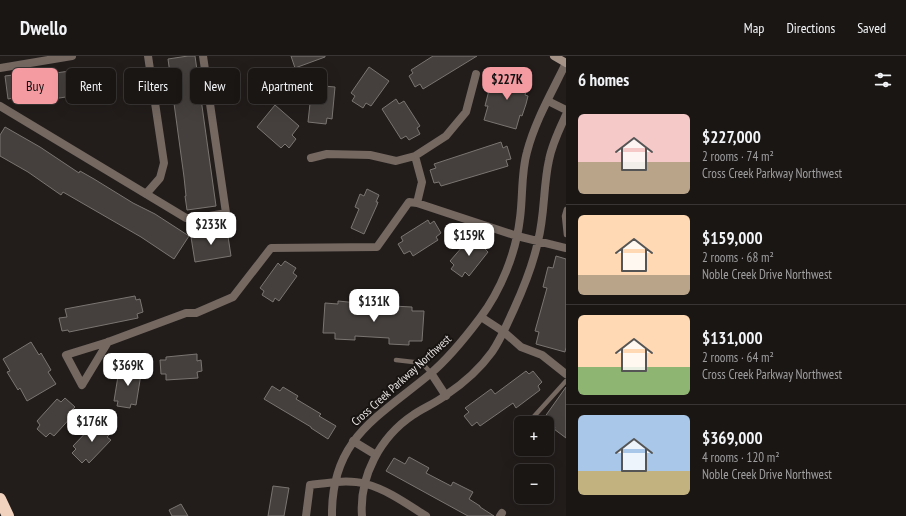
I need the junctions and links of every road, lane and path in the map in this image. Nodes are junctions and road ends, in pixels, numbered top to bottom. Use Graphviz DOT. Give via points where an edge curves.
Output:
graph roads {
  1 [pos="72,56"];
  2 [pos="148,56"];
  3 [pos="203,56"];
  4 [pos="554,56"];
  5 [pos="566,63"];
  6 [pos="0,68"];
  7 [pos="476,74"];
  8 [pos="548,100"];
  9 [pos="0,106"];
  10 [pos="566,110"];
  11 [pos="566,115"];
  12 [pos="415,156"];
  13 [pos="311,158"];
  14 [pos="146,194"];
  15 [pos="417,203"];
  16 [pos="566,209"];
  17 [pos="566,235"];
  18 [pos="517,236"];
  19 [pos="538,241"];
  20 [pos="566,248"];
  21 [pos="481,317"];
  22 [pos="504,332"];
  23 [pos="108,342"];
  24 [pos="396,360"];
  25 [pos="431,373"];
  26 [pos="566,374"];
  27 [pos="566,381"];
  28 [pos="446,396"];
  29 [pos="534,416"];
  30 [pos="353,441"];
  31 [pos="376,455"];
  32 [pos="335,482"];
  33 [pos="365,484"];
  34 [pos="0,499"];
  35 [pos="8,516"];
  36 [pos="306,516"];
  37 [pos="332,516"];
  38 [pos="362,516"];
  39 [pos="426,516"];
  1 -- 6 [label="street"];
  2 -- 14 [label="street" via="164,163 160,178"];
  3 -- 14 [label="street" via="226,213 186,218"];
  4 -- 5 [label="street"];
  5 -- 8 [label="street, Cross Creek Parkway Northwest"];
  7 -- 12 [label="street" via="466,112 446,136"];
  8 -- 10 [label="street"];
  8 -- 18 [label="street, Cross Creek Parkway Northwest" via="534,128 527,153"];
  9 -- 14 [label="street"];
  11 -- 19 [label="street" via="549,159"];
  12 -- 13 [label="street" via="396,161 370,155 327,154"];
  12 -- 15 [label="street" via="422,182"];
  15 -- 18 [label="street"];
  15 -- 23 [label="street" via="409,202 377,246 271,248 233,297 196,313 186,313"];
  16 -- 17 [label="lane"];
  18 -- 19 [label="street"];
  18 -- 21 [label="street, Cross Creek Parkway Northwest" via="502,279"];
  19 -- 20 [label="street"];
  19 -- 22 [label="street" via="528,277"];
  21 -- 22 [label="street"];
  21 -- 25 [label="street, Cross Creek Parkway Northwest" via="458,346"];
  22 -- 26 [label="street" via="521,347 542,355"];
  22 -- 28 [label="street" via="480,367"];
  23 -- 23 [label="street" via="66,355 82,385 97,360"];
  24 -- 25 [label="lane" via="422,363"];
  25 -- 28 [label="street"];
  25 -- 30 [label="street, Cross Creek Parkway Northwest" via="373,419"];
  27 -- 29 [label="lane"];
  28 -- 31 [label="street" via="407,420 392,433"];
  30 -- 31 [label="street"];
  30 -- 32 [label="street, Cross Creek Parkway Northwest" via="340,465"];
  31 -- 33 [label="street"];
  32 -- 33 [label="street"];
  32 -- 36 [label="street" via="310,485"];
  32 -- 37 [label="street, Cross Creek Parkway Northwest"];
  33 -- 38 [label="street"];
  33 -- 39 [label="street" via="390,493"];
  34 -- 35 [label="highway"];
}
